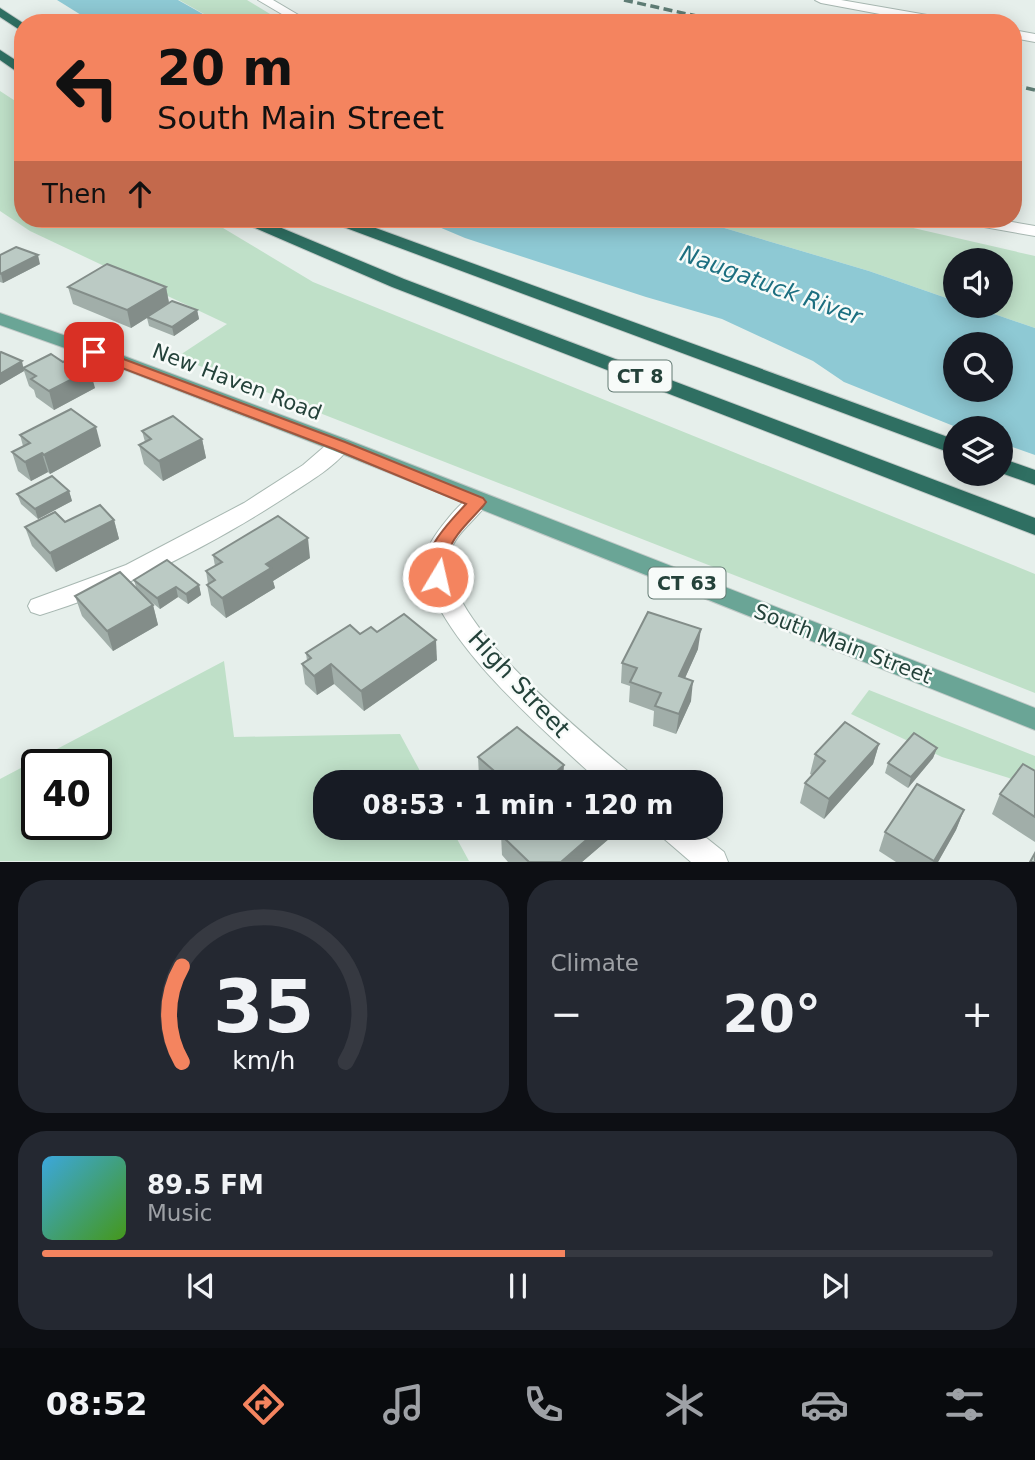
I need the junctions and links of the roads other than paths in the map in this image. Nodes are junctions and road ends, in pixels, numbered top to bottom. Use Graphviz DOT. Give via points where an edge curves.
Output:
graph roads {
  1 [pos="264,0"];
  2 [pos="821,0"];
  3 [pos="290,14"];
  4 [pos="900,14"];
  5 [pos="0,54"];
  6 [pos="14,65"];
  7 [pos="268,228"];
  8 [pos="360,228"];
  9 [pos="1014,228"];
  10 [pos="1035,232"];
  11 [pos="0,319"];
  12 [pos="943,443"];
  13 [pos="340,445"];
  14 [pos="1013,470"];
  15 [pos="1035,478"];
  16 [pos="477,502"];
  17 [pos="1035,527"];
  18 [pos="40,606"];
  19 [pos="1035,719"];
  20 [pos="606,770"];
  21 [pos="687,840"];
  22 [pos="713,862"];
  1 -- 3 [label="street"];
  2 -- 4 [label="street"];
  5 -- 6 [label="highway"];
  7 -- 17 [label="highway, CT 8" via="386,278"];
  8 -- 12 [label="highway, CT 8"];
  9 -- 10 [label="street"];
  11 -- 13 [label="main road, New Haven Road / CT 63"];
  13 -- 16 [label="main road, South Main Street / CT 63"];
  13 -- 18 [label="street" via="252,508 135,571"];
  14 -- 15 [label="highway"];
  16 -- 19 [label="main road, South Main Street / CT 63"];
  16 -- 20 [label="street, High Street" via="446,537 437,557 447,601 506,674"];
  21 -- 22 [label="street"];
}
